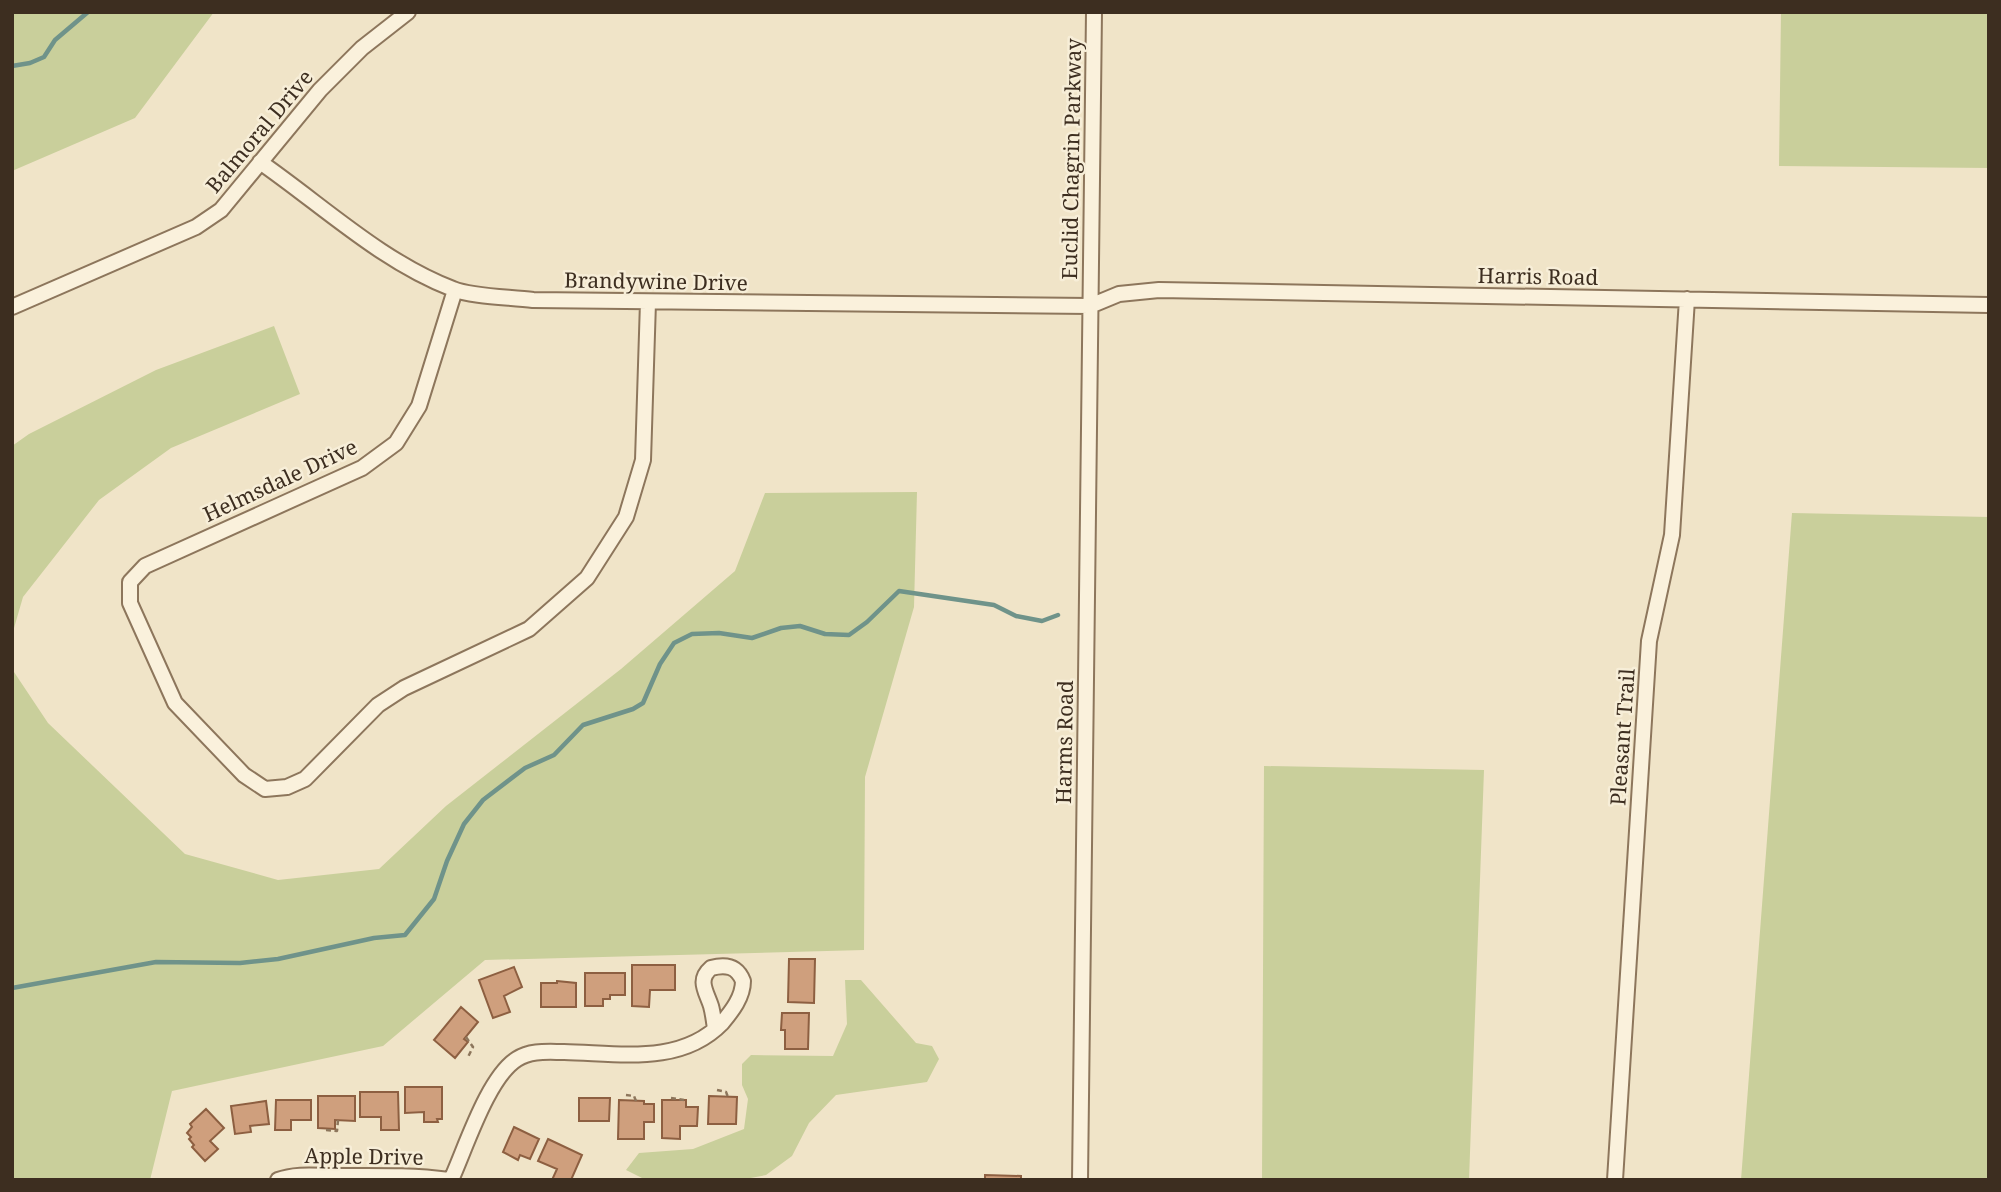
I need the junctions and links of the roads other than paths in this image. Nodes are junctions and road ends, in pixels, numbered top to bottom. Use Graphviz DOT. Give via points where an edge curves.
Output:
graph roads {
  1 [pos="408,12"];
  2 [pos="1094,12"];
  3 [pos="260,162"];
  4 [pos="455,290"];
  5 [pos="1687,299"];
  6 [pos="648,302"];
  7 [pos="1989,305"];
  8 [pos="1090,306"];
  9 [pos="12,307"];
  10 [pos="715,1029"];
  11 [pos="278,1180"];
  12 [pos="450,1180"];
  13 [pos="1080,1180"];
  14 [pos="1615,1180"];
  1 -- 3 [label="street, Balmoral Drive" via="362,48 320,90"];
  2 -- 8 [label="street, Euclid Chagrin Parkway"];
  3 -- 4 [label="street, Brandywine Drive" via="374,245"];
  3 -- 9 [label="street, Balmoral Drive" via="221,210 195,227"];
  4 -- 6 [label="street, Brandywine Drive" via="533,300"];
  4 -- 6 [label="street, Helmsdale Drive" via="419,406 396,443 362,468 145,566 130,582 130,603 174,703 244,775 265,789 287,788 306,779 378,705 529,629 587,578 626,517 643,460"];
  5 -- 7 [label="street, Harris Road"];
  5 -- 8 [label="street, Harris Road" via="1159,290 1119,294"];
  5 -- 14 [label="street, Pleasant Trail" via="1672,536 1649,640"];
  6 -- 8 [label="street, Brandywine Drive"];
  8 -- 13 [label="street, Harms Road"];
  10 -- 12 [label="street" via="685,1049 662,1054 541,1052 521,1056 494,1084"];
  11 -- 12 [label="street, Apple Drive" via="420,1176"];
}
